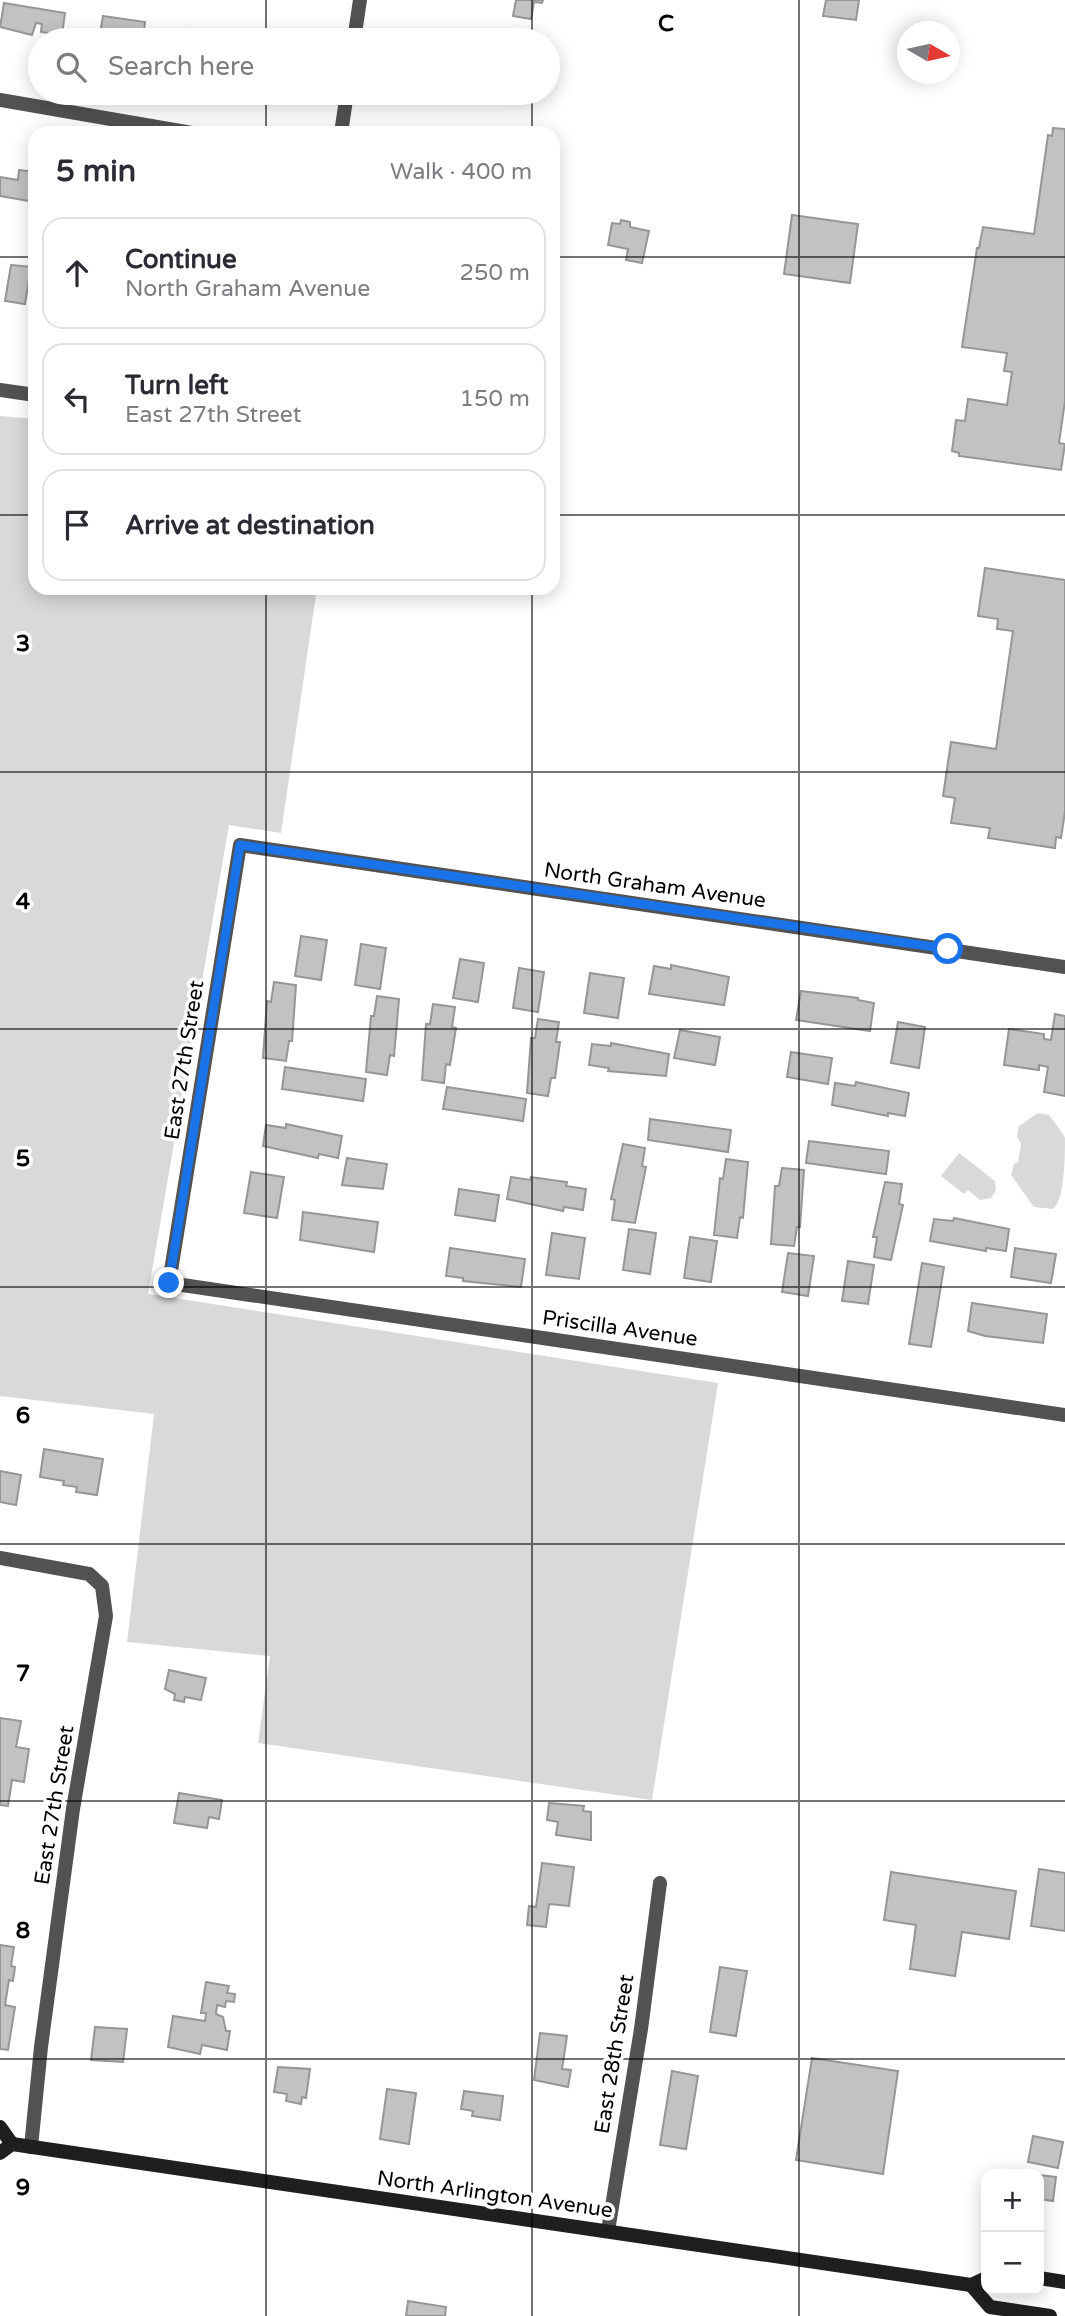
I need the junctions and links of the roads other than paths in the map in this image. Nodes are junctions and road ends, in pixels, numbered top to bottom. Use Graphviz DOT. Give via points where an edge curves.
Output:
graph roads {
  1 [pos="360,0"];
  2 [pos="356,28"];
  3 [pos="0,100"];
  4 [pos="28,105"];
  5 [pos="29,105"];
  6 [pos="345,105"];
  7 [pos="151,126"];
  8 [pos="342,126"];
  9 [pos="0,390"];
  10 [pos="28,394"];
  11 [pos="240,845"];
  12 [pos="1065,967"];
  13 [pos="169,1283"];
  14 [pos="1065,1415"];
  15 [pos="0,1558"];
  16 [pos="660,1883"];
  17 [pos="0,2127"];
  18 [pos="31,2147"];
  19 [pos="6,2149"];
  20 [pos="608,2231"];
  21 [pos="1044,2279"];
  22 [pos="981,2280"];
  23 [pos="1065,2282"];
  24 [pos="971,2286"];
  25 [pos="1050,2316"];
  1 -- 2 [label="street"];
  3 -- 4 [label="street"];
  5 -- 7 [label="street"];
  6 -- 8 [label="street"];
  9 -- 10 [label="street"];
  11 -- 12 [label="street, North Graham Avenue"];
  11 -- 13 [label="street, East 27th Street"];
  13 -- 14 [label="street, Priscilla Avenue"];
  15 -- 18 [label="street, East 27th Street" via="89,1574 106,1594 104,1635 73,1809"];
  16 -- 20 [label="street, East 28th Street"];
  17 -- 19 [label="main road, North Arlington Avenue"];
  18 -- 19 [label="main road, North Arlington Avenue"];
  18 -- 20 [label="main road, North Arlington Avenue"];
  20 -- 24 [label="main road, North Arlington Avenue"];
  21 -- 23 [label="main road"];
  22 -- 24 [label="main road"];
  24 -- 25 [label="main road" via="989,2307"];
}
